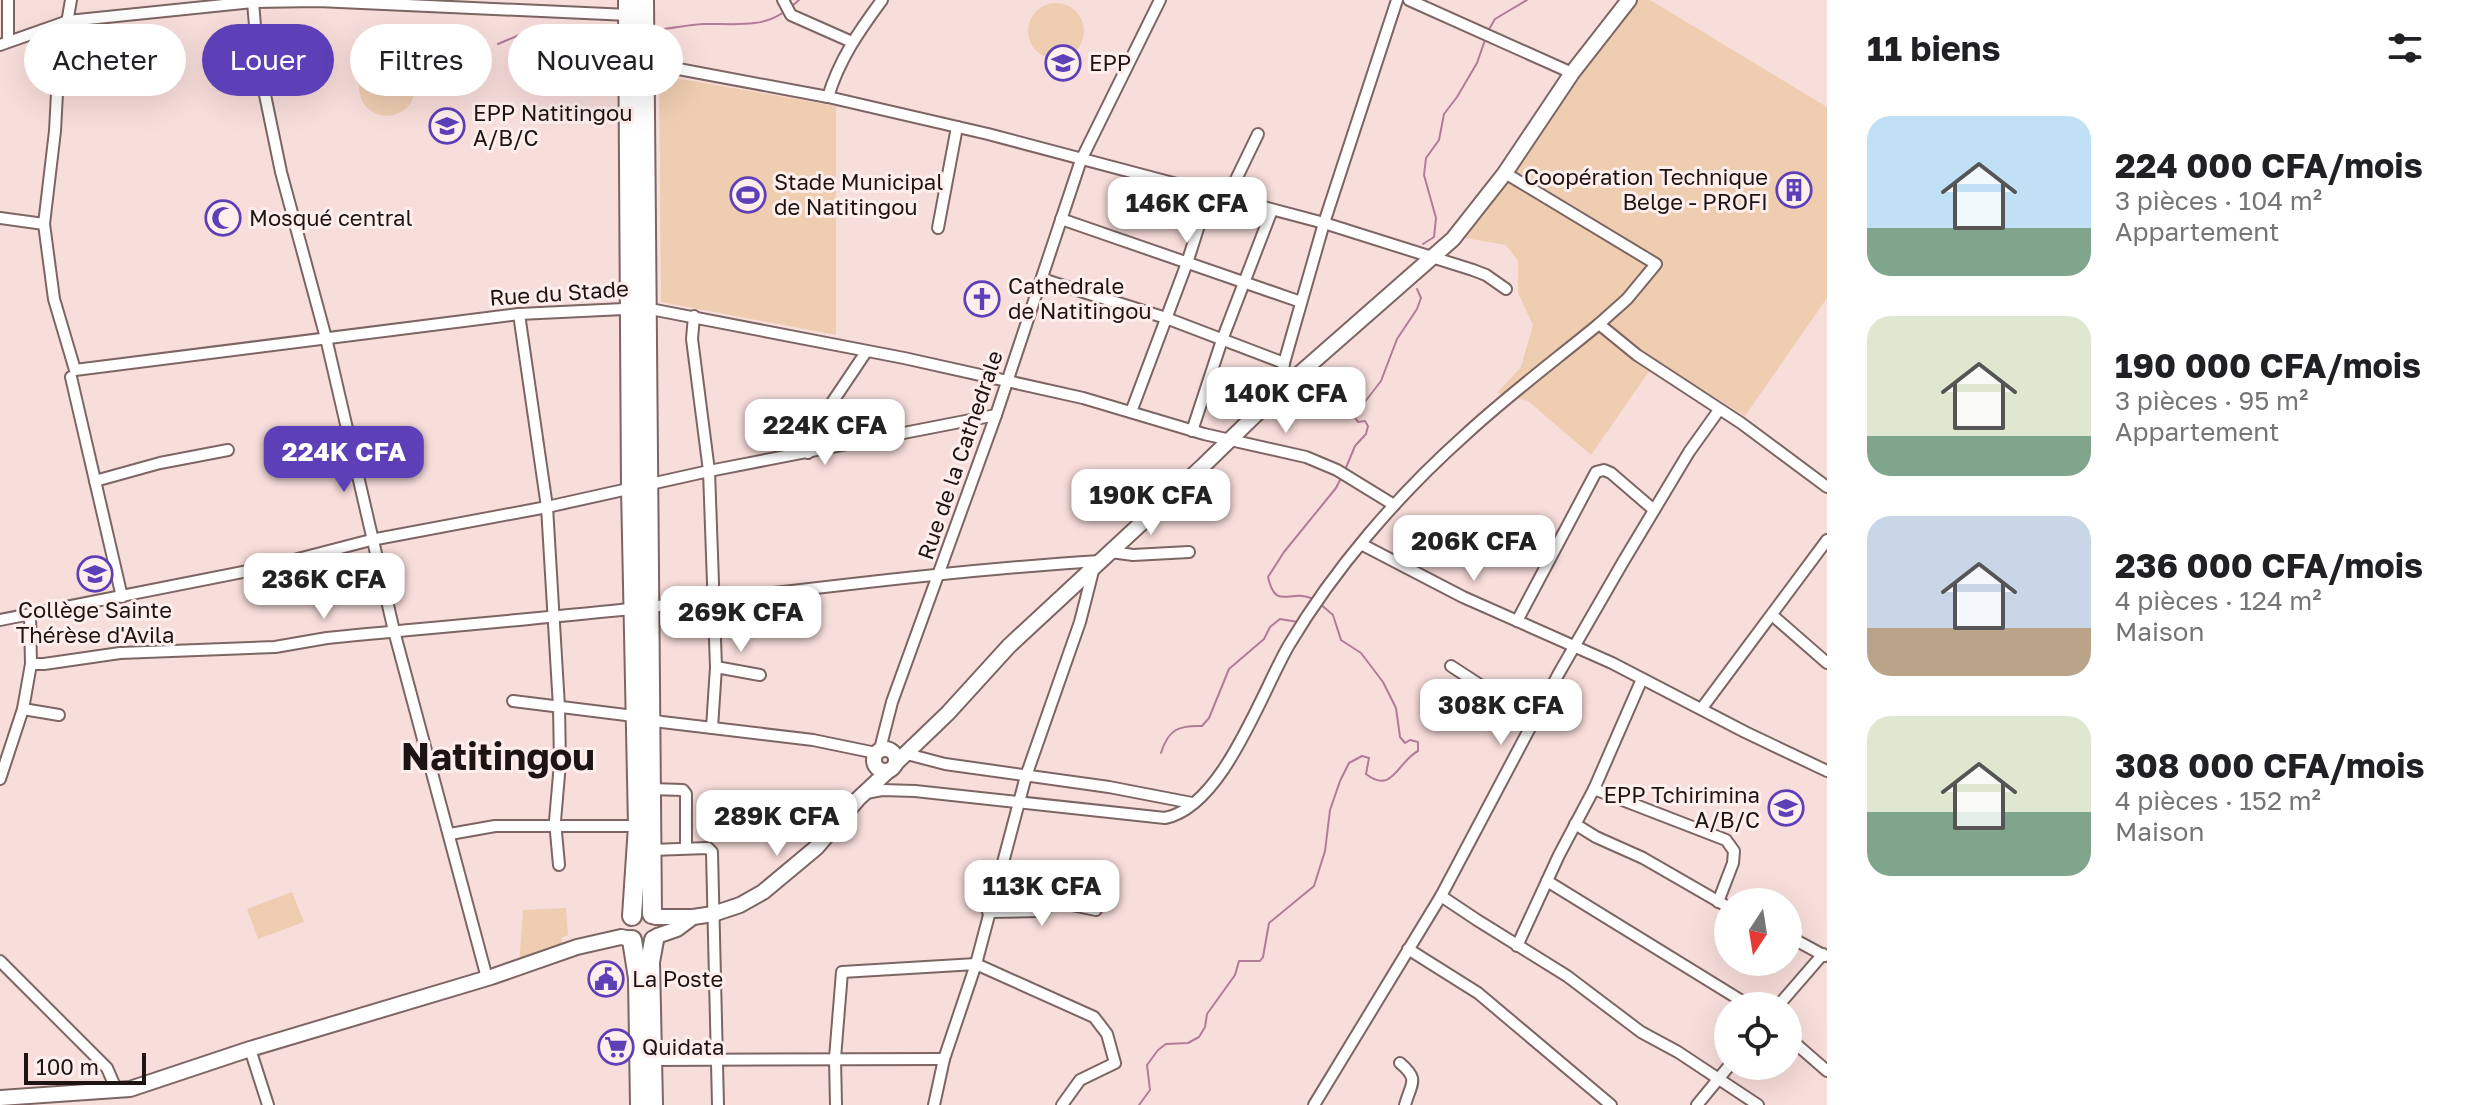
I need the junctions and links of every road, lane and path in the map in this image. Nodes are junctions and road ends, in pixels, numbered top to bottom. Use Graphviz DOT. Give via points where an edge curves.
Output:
graph roads {
  1 [pos="8,0"];
  2 [pos="71,0"];
  3 [pos="644,0"];
  4 [pos="783,0"];
  5 [pos="882,0"];
  6 [pos="1160,0"];
  7 [pos="1397,0"];
  8 [pos="1409,0"];
  9 [pos="1629,0"];
  10 [pos="253,2"];
  11 [pos="68,21"];
  12 [pos="634,23"];
  13 [pos="852,42"];
  14 [pos="4,43"];
  15 [pos="683,73"];
  16 [pos="1572,73"];
  17 [pos="638,96"];
  18 [pos="828,97"];
  19 [pos="957,127"];
  20 [pos="1258,134"];
  21 [pos="1081,160"];
  22 [pos="1505,173"];
  23 [pos="1209,194"];
  24 [pos="1227,198"];
  25 [pos="1272,210"];
  26 [pos="0,218"];
  27 [pos="1061,219"];
  28 [pos="1324,223"];
  29 [pos="44,224"];
  30 [pos="938,228"];
  31 [pos="1434,258"];
  32 [pos="1187,263"];
  33 [pos="1042,279"];
  34 [pos="1245,282"];
  35 [pos="1506,289"];
  36 [pos="1301,302"];
  37 [pos="638,307"];
  38 [pos="519,314"];
  39 [pos="694,316"];
  40 [pos="1166,318"];
  41 [pos="1599,324"];
  42 [pos="326,338"];
  43 [pos="1222,340"];
  44 [pos="866,352"];
  45 [pos="1284,363"];
  46 [pos="71,377"];
  47 [pos="1008,380"];
  48 [pos="1281,390"];
  49 [pos="1719,410"];
  50 [pos="1131,412"];
  51 [pos="996,415"];
  52 [pos="1192,431"];
  53 [pos="1229,441"];
  54 [pos="228,450"];
  55 [pos="808,453"];
  56 [pos="709,471"];
  57 [pos="95,481"];
  58 [pos="639,486"];
  59 [pos="1827,487"];
  60 [pos="1394,505"];
  61 [pos="547,507"];
  62 [pos="1654,510"];
  63 [pos="371,540"];
  64 [pos="1827,540"];
  65 [pos="1361,544"];
  66 [pos="1189,552"];
  67 [pos="1102,560"];
  68 [pos="939,574"];
  69 [pos="122,597"];
  70 [pos="712,600"];
  71 [pos="642,606"];
  72 [pos="30,615"];
  73 [pos="554,615"];
  74 [pos="1772,615"];
  75 [pos="0,620"];
  76 [pos="1517,621"];
  77 [pos="394,631"];
  78 [pos="1574,646"];
  79 [pos="1827,663"];
  80 [pos="31,664"];
  81 [pos="1451,666"];
  82 [pos="716,667"];
  83 [pos="760,675"];
  84 [pos="1642,679"];
  85 [pos="513,701"];
  86 [pos="559,707"];
  87 [pos="1702,708"];
  88 [pos="23,709"];
  89 [pos="59,715"];
  90 [pos="643,718"];
  91 [pos="1534,720"];
  92 [pos="712,728"];
  93 [pos="877,755"];
  94 [pos="897,762"];
  95 [pos="1827,771"];
  96 [pos="1026,776"];
  97 [pos="0,779"];
  98 [pos="650,789"];
  99 [pos="1594,789"];
  100 [pos="861,796"];
  101 [pos="1019,801"];
  102 [pos="1192,803"];
  103 [pos="1575,824"];
  104 [pos="557,825"];
  105 [pos="638,826"];
  106 [pos="450,834"];
  107 [pos="686,848"];
  108 [pos="651,850"];
  109 [pos="559,865"];
  110 [pos="1547,881"];
  111 [pos="1727,888"];
  112 [pos="1441,896"];
  113 [pos="1714,900"];
  114 [pos="1096,910"];
  115 [pos="988,912"];
  116 [pos="713,914"];
  117 [pos="653,916"];
  118 [pos="693,917"];
  119 [pos="631,929"];
  120 [pos="656,938"];
  121 [pos="1802,944"];
  122 [pos="1517,946"];
  123 [pos="1408,949"];
  124 [pos="1825,956"];
  125 [pos="0,961"];
  126 [pos="976,964"];
  127 [pos="487,978"];
  128 [pos="1727,992"];
  129 [pos="1791,992"];
  130 [pos="250,1049"];
  131 [pos="1802,1049"];
  132 [pos="835,1058"];
  133 [pos="646,1059"];
  134 [pos="944,1059"];
  135 [pos="716,1060"];
  136 [pos="1400,1063"];
  137 [pos="1827,1071"];
  138 [pos="1714,1075"];
  139 [pos="1717,1080"];
  140 [pos="1722,1080"];
  141 [pos="117,1091"];
  142 [pos="7,1100"];
  143 [pos="938,1104"];
  144 [pos="268,1105"];
  145 [pos="640,1105"];
  146 [pos="653,1105"];
  147 [pos="718,1105"];
  148 [pos="836,1105"];
  149 [pos="1062,1105"];
  150 [pos="1314,1105"];
  151 [pos="1405,1105"];
  152 [pos="1611,1105"];
  153 [pos="1697,1105"];
  154 [pos="1758,1105"];
  1 -- 14 [label="street"];
  2 -- 11 [label="street, Rue du Stade"];
  3 -- 12 [label="highway"];
  4 -- 13 [label="street" via="791,15"];
  5 -- 13 [label="street"];
  6 -- 21 [label="street, Rue de la Cathedrale"];
  7 -- 28 [label="street"];
  8 -- 16 [label="street"];
  9 -- 16 [label="street"];
  10 -- 11 [label="street"];
  10 -- 12 [label="street" via="318,1"];
  10 -- 42 [label="street" via="262,85"];
  11 -- 14 [label="street"];
  11 -- 29 [label="street, Rue du Stade"];
  13 -- 18 [label="street"];
  15 -- 18 [label="street"];
  16 -- 22 [label="street"];
  17 -- 37 [label="highway"];
  18 -- 19 [label="street"];
  19 -- 21 [label="street"];
  19 -- 30 [label="street"];
  20 -- 24 [label="street"];
  21 -- 23 [label="street"];
  21 -- 27 [label="street, Rue de la Cathedrale"];
  22 -- 31 [label="street"];
  22 -- 41 [label="street" via="1656,264"];
  23 -- 24 [label="street"];
  23 -- 32 [label="street"];
  24 -- 25 [label="street"];
  25 -- 28 [label="street"];
  25 -- 34 [label="street"];
  26 -- 29 [label="street"];
  27 -- 32 [label="street"];
  27 -- 33 [label="street, Rue de la Cathedrale"];
  28 -- 31 [label="street"];
  28 -- 36 [label="street"];
  29 -- 42 [label="street, Rue du Stade" via="54,299 75,370"];
  31 -- 35 [label="street" via="1486,275"];
  31 -- 48 [label="street"];
  32 -- 34 [label="street"];
  32 -- 40 [label="street"];
  33 -- 40 [label="street"];
  33 -- 47 [label="street, Rue de la Cathedrale"];
  34 -- 36 [label="street"];
  34 -- 43 [label="street"];
  36 -- 45 [label="street"];
  37 -- 38 [label="street, Rue du Stade"];
  37 -- 39 [label="street, Rue du Stade"];
  37 -- 58 [label="highway"];
  38 -- 42 [label="street, Rue du Stade"];
  38 -- 61 [label="street"];
  39 -- 44 [label="street, Rue du Stade"];
  39 -- 56 [label="street" via="692,339"];
  40 -- 43 [label="street"];
  40 -- 50 [label="street"];
  41 -- 49 [label="street"];
  41 -- 60 [label="street" via="1465,434"];
  42 -- 63 [label="street"];
  43 -- 45 [label="street"];
  43 -- 52 [label="street"];
  44 -- 47 [label="street, Rue du Stade"];
  44 -- 55 [label="street" via="823,416"];
  45 -- 48 [label="street"];
  46 -- 57 [label="street"];
  47 -- 50 [label="street, Rue du Stade"];
  47 -- 51 [label="street, Rue de la Cathedrale"];
  48 -- 53 [label="street"];
  49 -- 59 [label="street"];
  49 -- 62 [label="street"];
  50 -- 52 [label="street, Rue du Stade"];
  51 -- 55 [label="street"];
  51 -- 68 [label="street, Rue de la Cathedrale"];
  52 -- 53 [label="street, Rue du Stade"];
  53 -- 60 [label="street, Rue du Stade" via="1306,457"];
  53 -- 67 [label="street"];
  54 -- 57 [label="street"];
  55 -- 56 [label="street"];
  56 -- 58 [label="street"];
  56 -- 70 [label="street"];
  57 -- 69 [label="street"];
  58 -- 61 [label="street"];
  58 -- 71 [label="highway"];
  60 -- 65 [label="street"];
  61 -- 63 [label="street"];
  61 -- 73 [label="street"];
  62 -- 76 [label="street" via="1611,473 1596,472"];
  62 -- 78 [label="street"];
  63 -- 69 [label="street"];
  63 -- 77 [label="street"];
  64 -- 74 [label="street"];
  65 -- 76 [label="street"];
  65 -- 102 [label="street" via="1303,623 1231,759"];
  66 -- 67 [label="street"];
  67 -- 68 [label="street"];
  67 -- 94 [label="street" via="1009,646"];
  67 -- 96 [label="street"];
  68 -- 70 [label="street"];
  68 -- 93 [label="street, Rue de la Cathedrale"];
  69 -- 72 [label="street"];
  70 -- 71 [label="street"];
  70 -- 82 [label="street"];
  71 -- 73 [label="street"];
  71 -- 90 [label="highway"];
  72 -- 75 [label="street"];
  72 -- 80 [label="street"];
  73 -- 77 [label="street"];
  73 -- 86 [label="street"];
  74 -- 79 [label="street"];
  74 -- 87 [label="street"];
  76 -- 78 [label="street"];
  77 -- 80 [label="street" via="275,647 120,653"];
  77 -- 106 [label="street"];
  78 -- 84 [label="street"];
  78 -- 91 [label="street"];
  80 -- 88 [label="street"];
  81 -- 91 [label="street"];
  82 -- 83 [label="street"];
  82 -- 92 [label="street"];
  84 -- 87 [label="street"];
  84 -- 99 [label="street"];
  85 -- 86 [label="street"];
  86 -- 90 [label="street"];
  86 -- 104 [label="street"];
  87 -- 95 [label="street"];
  88 -- 89 [label="street"];
  88 -- 97 [label="street"];
  90 -- 92 [label="street"];
  90 -- 98 [label="highway"];
  90 -- 105 [label="highway"];
  91 -- 112 [label="street"];
  92 -- 93 [label="street" via="813,740"];
  93 -- 94 [label="street" via="885,749"];
  93 -- 94 [label="street" via="878,769"];
  93 -- 100 [label="street"];
  94 -- 96 [label="street"];
  94 -- 100 [label="street"];
  96 -- 101 [label="street"];
  96 -- 102 [label="street"];
  98 -- 107 [label="street" via="677,788 686,794"];
  98 -- 108 [label="highway"];
  99 -- 103 [label="street"];
  99 -- 111 [label="street" via="1726,840 1734,851"];
  100 -- 101 [label="street" via="892,789"];
  100 -- 116 [label="street" via="817,847 776,882 740,905"];
  101 -- 102 [label="street" via="1165,818"];
  101 -- 115 [label="street"];
  103 -- 110 [label="street"];
  103 -- 113 [label="street"];
  104 -- 105 [label="street"];
  104 -- 106 [label="street" via="495,826"];
  104 -- 109 [label="street"];
  105 -- 119 [label="highway"];
  106 -- 127 [label="street"];
  107 -- 108 [label="street"];
  107 -- 116 [label="street" via="711,849"];
  108 -- 117 [label="highway"];
  110 -- 122 [label="street"];
  110 -- 128 [label="street"];
  112 -- 122 [label="street"];
  112 -- 123 [label="street"];
  114 -- 115 [label="street" via="1057,902 1039,911"];
  115 -- 126 [label="street"];
  116 -- 118 [label="street"];
  116 -- 135 [label="street"];
  117 -- 118 [label="street"];
  117 -- 119 [label="highway" via="644,912"];
  117 -- 120 [label="highway" via="659,924"];
  118 -- 120 [label="street"];
  119 -- 120 [label="highway" via="646,944"];
  119 -- 127 [label="street" via="616,929 606,939"];
  119 -- 133 [label="highway"];
  120 -- 133 [label="highway" via="650,962"];
  121 -- 124 [label="street"];
  122 -- 138 [label="street"];
  123 -- 150 [label="street"];
  123 -- 152 [label="street" via="1478,993"];
  124 -- 129 [label="street"];
  125 -- 141 [label="street" via="107,1068"];
  126 -- 132 [label="street" via="842,972"];
  126 -- 134 [label="street"];
  126 -- 149 [label="street" via="1094,1017 1107,1034 1115,1063 1080,1080"];
  127 -- 130 [label="street"];
  130 -- 141 [label="street"];
  130 -- 144 [label="street"];
  131 -- 137 [label="street"];
  132 -- 134 [label="street"];
  132 -- 135 [label="street"];
  132 -- 148 [label="street"];
  133 -- 135 [label="street"];
  133 -- 145 [label="highway"];
  133 -- 146 [label="highway"];
  134 -- 143 [label="street"];
  135 -- 147 [label="street"];
  136 -- 151 [label="street" via="1413,1078"];
  139 -- 153 [label="street"];
  140 -- 154 [label="street"];
  141 -- 142 [label="street"];
}
